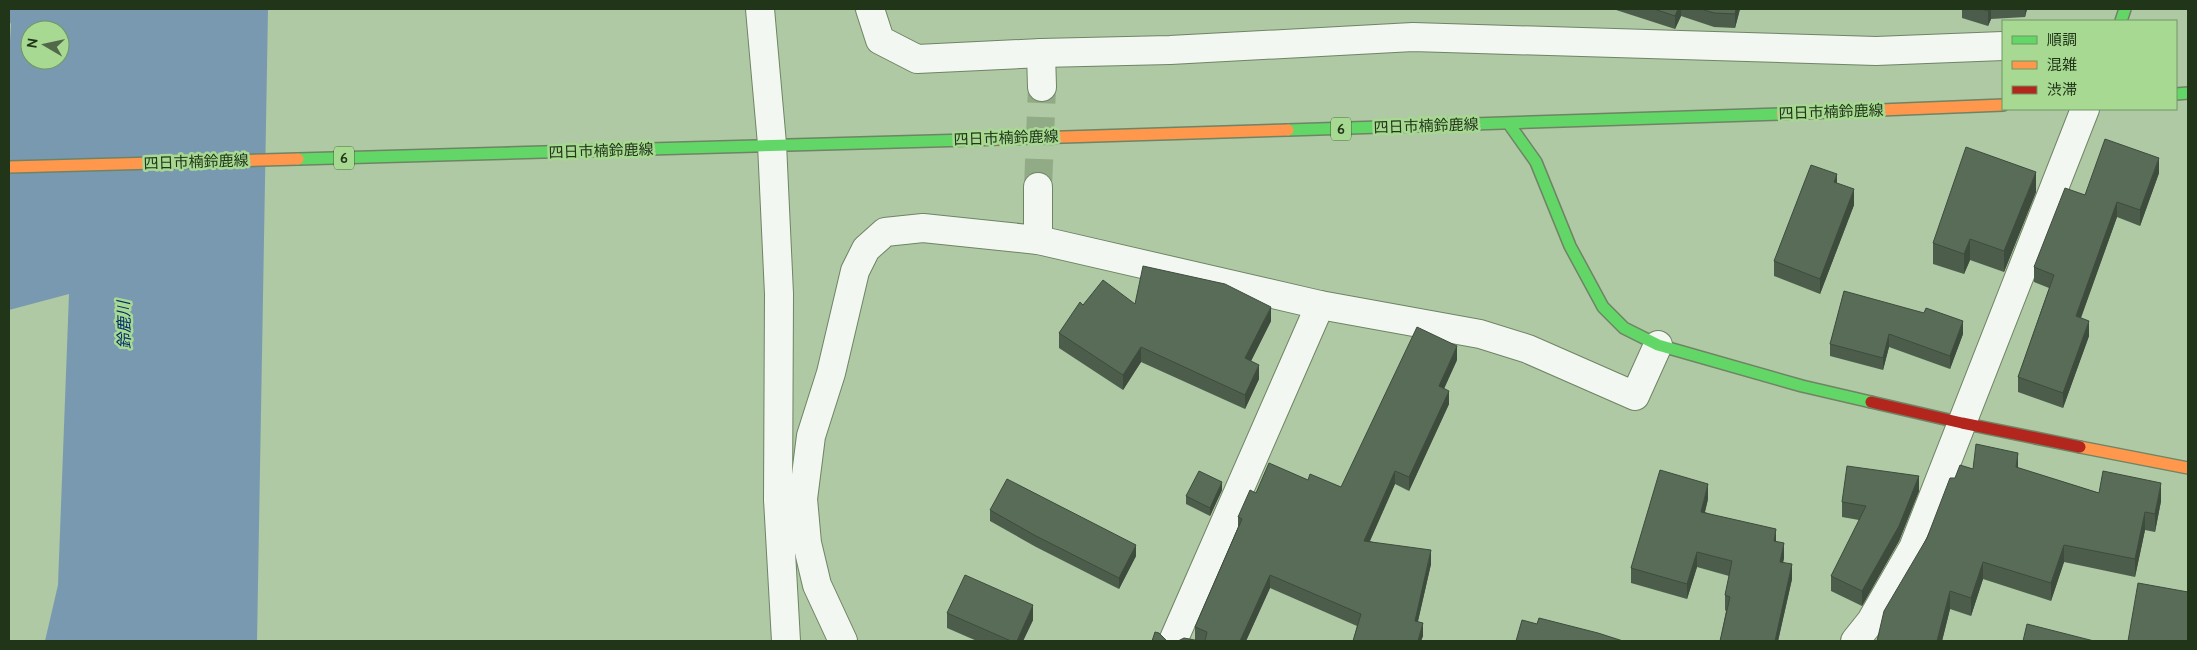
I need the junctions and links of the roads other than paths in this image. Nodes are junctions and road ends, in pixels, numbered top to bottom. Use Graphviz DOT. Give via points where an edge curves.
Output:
graph roads {
  1 [pos="760,9"];
  2 [pos="870,9"];
  3 [pos="2002,46"];
  4 [pos="1041,54"];
  5 [pos="1042,86"];
  6 [pos="2002,105"];
  7 [pos="2085,110"];
  8 [pos="1509,124"];
  9 [pos="772,144"];
  10 [pos="9,167"];
  11 [pos="1038,187"];
  12 [pos="1038,240"];
  13 [pos="1320,304"];
  14 [pos="1658,345"];
  15 [pos="1962,423"];
  16 [pos="2188,468"];
  17 [pos="790,499"];
  18 [pos="786,641"];
  19 [pos="843,641"];
  20 [pos="1173,641"];
  21 [pos="1855,641"];
  1 -- 9 [label="street"];
  2 -- 4 [label="street" via="880,40 917,59"];
  3 -- 4 [label="street" via="1876,51 1413,37"];
  4 -- 5 [label="street"];
  6 -- 8 [label="main road, 四日市楠鈴鹿線 / 6"];
  7 -- 15 [label="street"];
  8 -- 9 [label="main road, 四日市楠鈴鹿線 / 6"];
  8 -- 14 [label="main road" via="1536,162 1570,246 1603,307 1624,328"];
  9 -- 10 [label="main road, 四日市楠鈴鹿線 / 6"];
  9 -- 17 [label="street"];
  11 -- 12 [label="street"];
  12 -- 13 [label="street"];
  12 -- 17 [label="street" via="923,228 885,232 866,249 856,271 831,373"];
  13 -- 14 [label="street" via="1480,334 1528,349 1635,396"];
  13 -- 20 [label="street"];
  14 -- 15 [label="main road" via="1802,386"];
  15 -- 16 [label="main road"];
  15 -- 21 [label="street" via="1913,548 1872,621"];
  17 -- 18 [label="street"];
  17 -- 19 [label="street" via="807,543 817,585"];
}
